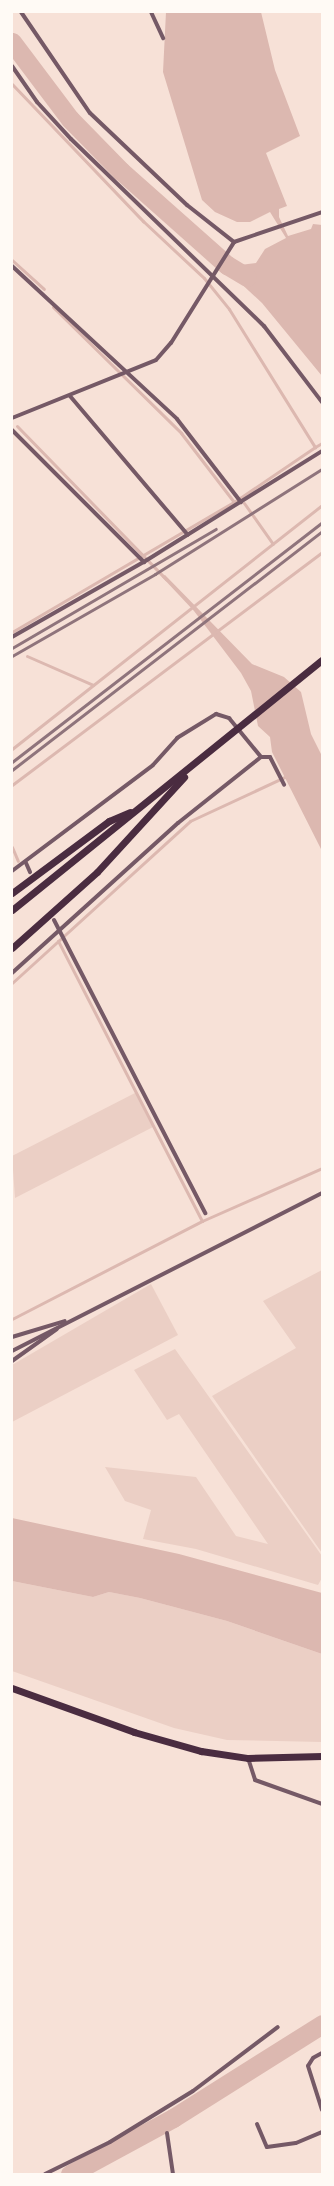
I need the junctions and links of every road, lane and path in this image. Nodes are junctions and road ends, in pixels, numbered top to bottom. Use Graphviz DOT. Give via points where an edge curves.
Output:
graph roads {
  1 [pos="21,12"];
  2 [pos="152,12"];
  3 [pos="163,38"];
  4 [pos="12,66"];
  5 [pos="322,212"];
  6 [pos="234,242"];
  7 [pos="12,266"];
  8 [pos="211,276"];
  9 [pos="126,374"];
  10 [pos="70,396"];
  11 [pos="322,402"];
  12 [pos="12,418"];
  13 [pos="12,430"];
  14 [pos="322,451"];
  15 [pos="239,500"];
  16 [pos="186,533"];
  17 [pos="143,559"];
  18 [pos="12,637"];
  19 [pos="322,660"];
  20 [pos="203,757"];
  21 [pos="261,757"];
  22 [pos="284,785"];
  23 [pos="140,808"];
  24 [pos="26,863"];
  25 [pos="12,871"];
  26 [pos="30,872"];
  27 [pos="12,893"];
  28 [pos="12,910"];
  29 [pos="54,920"];
  30 [pos="61,934"];
  31 [pos="12,948"];
  32 [pos="12,973"];
  33 [pos="322,1193"];
  34 [pos="206,1213"];
  35 [pos="69,1320"];
  36 [pos="12,1337"];
  37 [pos="12,1350"];
  38 [pos="12,1361"];
  39 [pos="12,1688"];
  40 [pos="322,1756"];
  41 [pos="248,1758"];
  42 [pos="322,1804"];
  43 [pos="278,2027"];
  44 [pos="322,2052"];
  45 [pos="322,2110"];
  46 [pos="257,2124"];
  47 [pos="322,2132"];
  48 [pos="167,2133"];
  49 [pos="45,2174"];
  50 [pos="173,2174"];
  1 -- 6 [label="street" via="90,113 187,205"];
  2 -- 3 [label="street"];
  4 -- 8 [label="street" via="37,102 72,139"];
  5 -- 6 [label="street" via="292,220"];
  6 -- 8 [label="street"];
  7 -- 9 [label="street"];
  8 -- 9 [label="street" via="163,355"];
  8 -- 11 [label="street" via="264,326"];
  9 -- 10 [label="street"];
  9 -- 15 [label="street" via="177,419"];
  10 -- 12 [label="street"];
  10 -- 16 [label="street"];
  13 -- 17 [label="street"];
  14 -- 15 [label="street"];
  15 -- 16 [label="street"];
  16 -- 17 [label="street" via="152,557"];
  17 -- 18 [label="street"];
  19 -- 20 [label="highway"];
  20 -- 23 [label="highway"];
  20 -- 31 [label="highway" via="97,872"];
  21 -- 22 [label="street" via="270,757"];
  21 -- 24 [label="street" via="229,718 216,714 177,738 154,765"];
  21 -- 30 [label="street" via="178,823"];
  23 -- 27 [label="highway" via="109,821"];
  23 -- 28 [label="highway"];
  24 -- 25 [label="street"];
  24 -- 26 [label="street"];
  29 -- 30 [label="street"];
  30 -- 32 [label="street"];
  30 -- 34 [label="street"];
  33 -- 35 [label="street"];
  35 -- 36 [label="street" via="37,1326"];
  35 -- 37 [label="street"];
  35 -- 38 [label="street"];
  39 -- 41 [label="highway" via="163,1741"];
  40 -- 41 [label="highway"];
  41 -- 42 [label="street" via="255,1780"];
  43 -- 49 [label="street" via="193,2091 110,2142"];
  44 -- 45 [label="street" via="313,2058 308,2066"];
  46 -- 47 [label="street" via="267,2147 296,2143"];
  48 -- 50 [label="street"];
}
